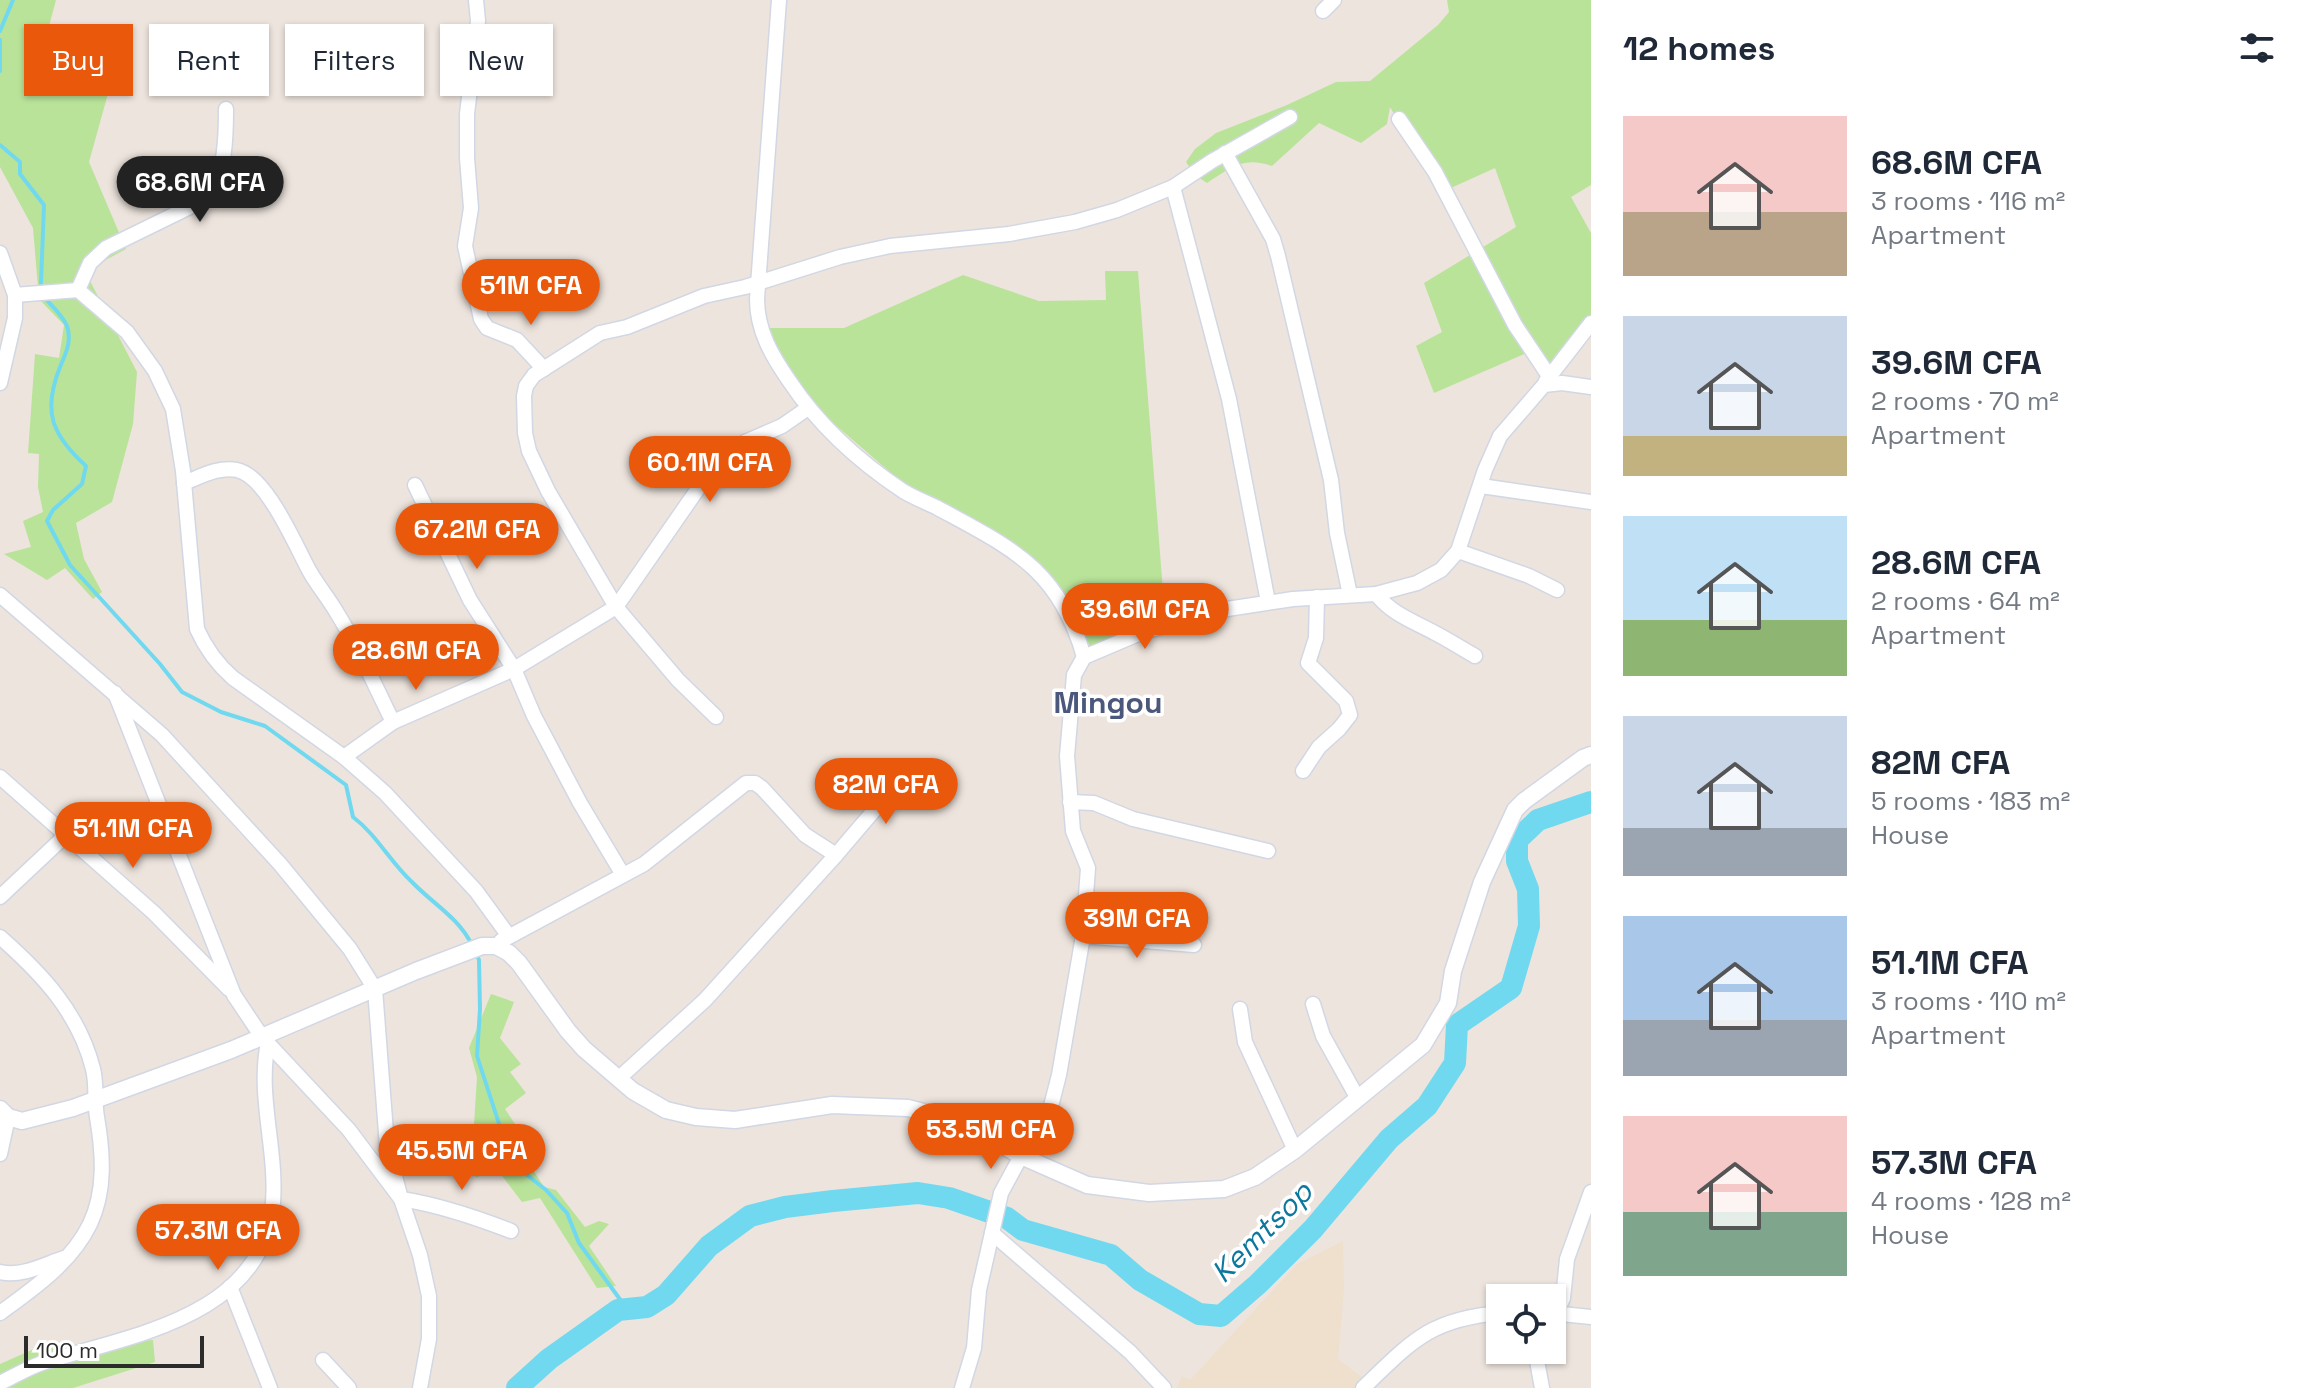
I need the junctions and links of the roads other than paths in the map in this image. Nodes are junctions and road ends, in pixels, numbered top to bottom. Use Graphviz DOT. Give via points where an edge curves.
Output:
graph roads {
  1 [pos="476,0"];
  2 [pos="779,0"];
  3 [pos="1334,0"];
  4 [pos="1323,11"];
  5 [pos="226,109"];
  6 [pos="1290,117"];
  7 [pos="1399,119"];
  8 [pos="1225,153"];
  9 [pos="1173,187"];
  10 [pos="0,253"];
  11 [pos="758,283"];
  12 [pos="78,290"];
  13 [pos="15,295"];
  14 [pos="1591,323"];
  15 [pos="544,369"];
  16 [pos="1546,380"];
  17 [pos="0,383"];
  18 [pos="1591,387"];
  19 [pos="808,408"];
  20 [pos="184,483"];
  21 [pos="415,485"];
  22 [pos="1481,486"];
  23 [pos="1591,502"];
  24 [pos="1458,551"];
  25 [pos="1557,590"];
  26 [pos="1376,594"];
  27 [pos="0,595"];
  28 [pos="1350,595"];
  29 [pos="1317,597"];
  30 [pos="1268,602"];
  31 [pos="616,607"];
  32 [pos="1475,656"];
  33 [pos="1084,657"];
  34 [pos="514,669"];
  35 [pos="115,693"];
  36 [pos="716,717"];
  37 [pos="393,722"];
  38 [pos="1591,755"];
  39 [pos="344,757"];
  40 [pos="1303,771"];
  41 [pos="906,773"];
  42 [pos="0,777"];
  43 [pos="1070,802"];
  44 [pos="66,835"];
  45 [pos="1268,851"];
  46 [pos="836,855"];
  47 [pos="623,875"];
  48 [pos="0,897"];
  49 [pos="1083,936"];
  50 [pos="0,937"];
  51 [pos="496,942"];
  52 [pos="1194,945"];
  53 [pos="375,989"];
  54 [pos="234,995"];
  55 [pos="1313,1004"];
  56 [pos="1240,1009"];
  57 [pos="265,1040"];
  58 [pos="618,1079"];
  59 [pos="1357,1097"];
  60 [pos="96,1098"];
  61 [pos="4,1113"];
  62 [pos="1295,1150"];
  63 [pos="0,1154"];
  64 [pos="1021,1156"];
  65 [pos="1591,1192"];
  66 [pos="401,1199"];
  67 [pos="992,1229"];
  68 [pos="511,1231"];
  69 [pos="68,1257"];
  70 [pos="0,1272"];
  71 [pos="1564,1284"];
  72 [pos="230,1287"];
  73 [pos="0,1313"];
  74 [pos="1486,1315"];
  75 [pos="1566,1315"];
  76 [pos="1591,1317"];
  77 [pos="323,1360"];
  78 [pos="1538,1364"];
  79 [pos="0,1383"];
  80 [pos="270,1388"];
  81 [pos="349,1388"];
  82 [pos="420,1388"];
  83 [pos="962,1388"];
  84 [pos="1164,1388"];
  85 [pos="1363,1388"];
  86 [pos="1542,1388"];
  1 -- 15 [label="street" via="467,114 471,208 466,258 487,328 517,340"];
  2 -- 11 [label="street"];
  3 -- 4 [label="street"];
  5 -- 12 [label="street" via="223,153 210,197 106,248 90,263"];
  6 -- 8 [label="street"];
  7 -- 16 [label="street" via="1435,172"];
  8 -- 9 [label="street"];
  8 -- 28 [label="street" via="1278,256 1331,480"];
  9 -- 11 [label="street" via="1075,222 890,246"];
  9 -- 30 [label="street" via="1229,399"];
  10 -- 13 [label="street"];
  11 -- 15 [label="street" via="600,333"];
  11 -- 19 [label="street" via="761,331"];
  12 -- 13 [label="street"];
  12 -- 20 [label="street" via="127,332 163,384 173,409"];
  13 -- 17 [label="street"];
  14 -- 16 [label="street"];
  15 -- 31 [label="street" via="534,375 524,396 529,451"];
  16 -- 18 [label="street"];
  16 -- 22 [label="street" via="1500,436"];
  19 -- 31 [label="street" via="745,442 713,467"];
  19 -- 33 [label="street" via="872,469 1006,545 1040,573 1073,624"];
  20 -- 37 [label="street" via="219,470 238,470 267,494 349,633"];
  20 -- 39 [label="street" via="197,629 205,646 233,678"];
  21 -- 34 [label="street" via="470,600"];
  22 -- 23 [label="street"];
  22 -- 24 [label="street"];
  24 -- 25 [label="street"];
  24 -- 26 [label="street" via="1441,570 1417,583"];
  26 -- 28 [label="street"];
  26 -- 32 [label="street" via="1409,622"];
  27 -- 35 [label="street"];
  28 -- 29 [label="street"];
  29 -- 30 [label="street"];
  29 -- 40 [label="street" via="1316,638 1308,663 1346,701 1350,715"];
  30 -- 33 [label="street" via="1143,632"];
  31 -- 34 [label="street"];
  31 -- 36 [label="street"];
  33 -- 43 [label="street" via="1074,675 1069,712"];
  34 -- 37 [label="street"];
  34 -- 47 [label="street" via="580,803"];
  35 -- 53 [label="street" via="162,735 280,864 350,949"];
  35 -- 54 [label="street"];
  37 -- 39 [label="street"];
  38 -- 59 [label="street" via="1515,810 1482,882 1437,1025 1423,1045"];
  39 -- 51 [label="street" via="476,891"];
  41 -- 46 [label="street"];
  42 -- 44 [label="street"];
  43 -- 45 [label="street" via="1094,803 1133,819"];
  43 -- 49 [label="street" via="1073,831 1088,868"];
  44 -- 48 [label="street"];
  44 -- 54 [label="street" via="154,913"];
  46 -- 47 [label="street" via="805,835 762,788 746,783 662,851"];
  46 -- 58 [label="street" via="705,1000"];
  47 -- 51 [label="street"];
  49 -- 52 [label="street"];
  49 -- 64 [label="street" via="1050,1110"];
  50 -- 60 [label="street" via="65,1004 93,1070"];
  51 -- 53 [label="street"];
  51 -- 58 [label="street" via="519,963 584,1049"];
  53 -- 57 [label="street"];
  53 -- 66 [label="street" via="387,1146"];
  54 -- 57 [label="street"];
  55 -- 59 [label="street" via="1323,1036"];
  56 -- 62 [label="street" via="1245,1042"];
  57 -- 60 [label="street"];
  57 -- 66 [label="street" via="349,1130"];
  57 -- 72 [label="street" via="272,1217 265,1243"];
  58 -- 64 [label="street" via="666,1110 696,1117 735,1120 832,1105 908,1108 965,1123"];
  59 -- 62 [label="street"];
  60 -- 61 [label="street" via="22,1121"];
  60 -- 69 [label="street" via="102,1173 98,1204"];
  61 -- 63 [label="street"];
  62 -- 64 [label="street" via="1242,1184 1187,1193 1100,1188"];
  64 -- 67 [label="street"];
  65 -- 71 [label="street" via="1567,1259"];
  66 -- 68 [label="street" via="466,1213"];
  66 -- 82 [label="street" via="429,1296 429,1339"];
  67 -- 83 [label="street" via="974,1348"];
  67 -- 84 [label="street"];
  69 -- 70 [label="street" via="28,1271"];
  69 -- 73 [label="street"];
  72 -- 79 [label="street" via="189,1315 41,1363"];
  72 -- 80 [label="street"];
  74 -- 85 [label="street" via="1431,1329"];
  75 -- 76 [label="street"];
  77 -- 81 [label="street"];
  78 -- 86 [label="street"];
}
